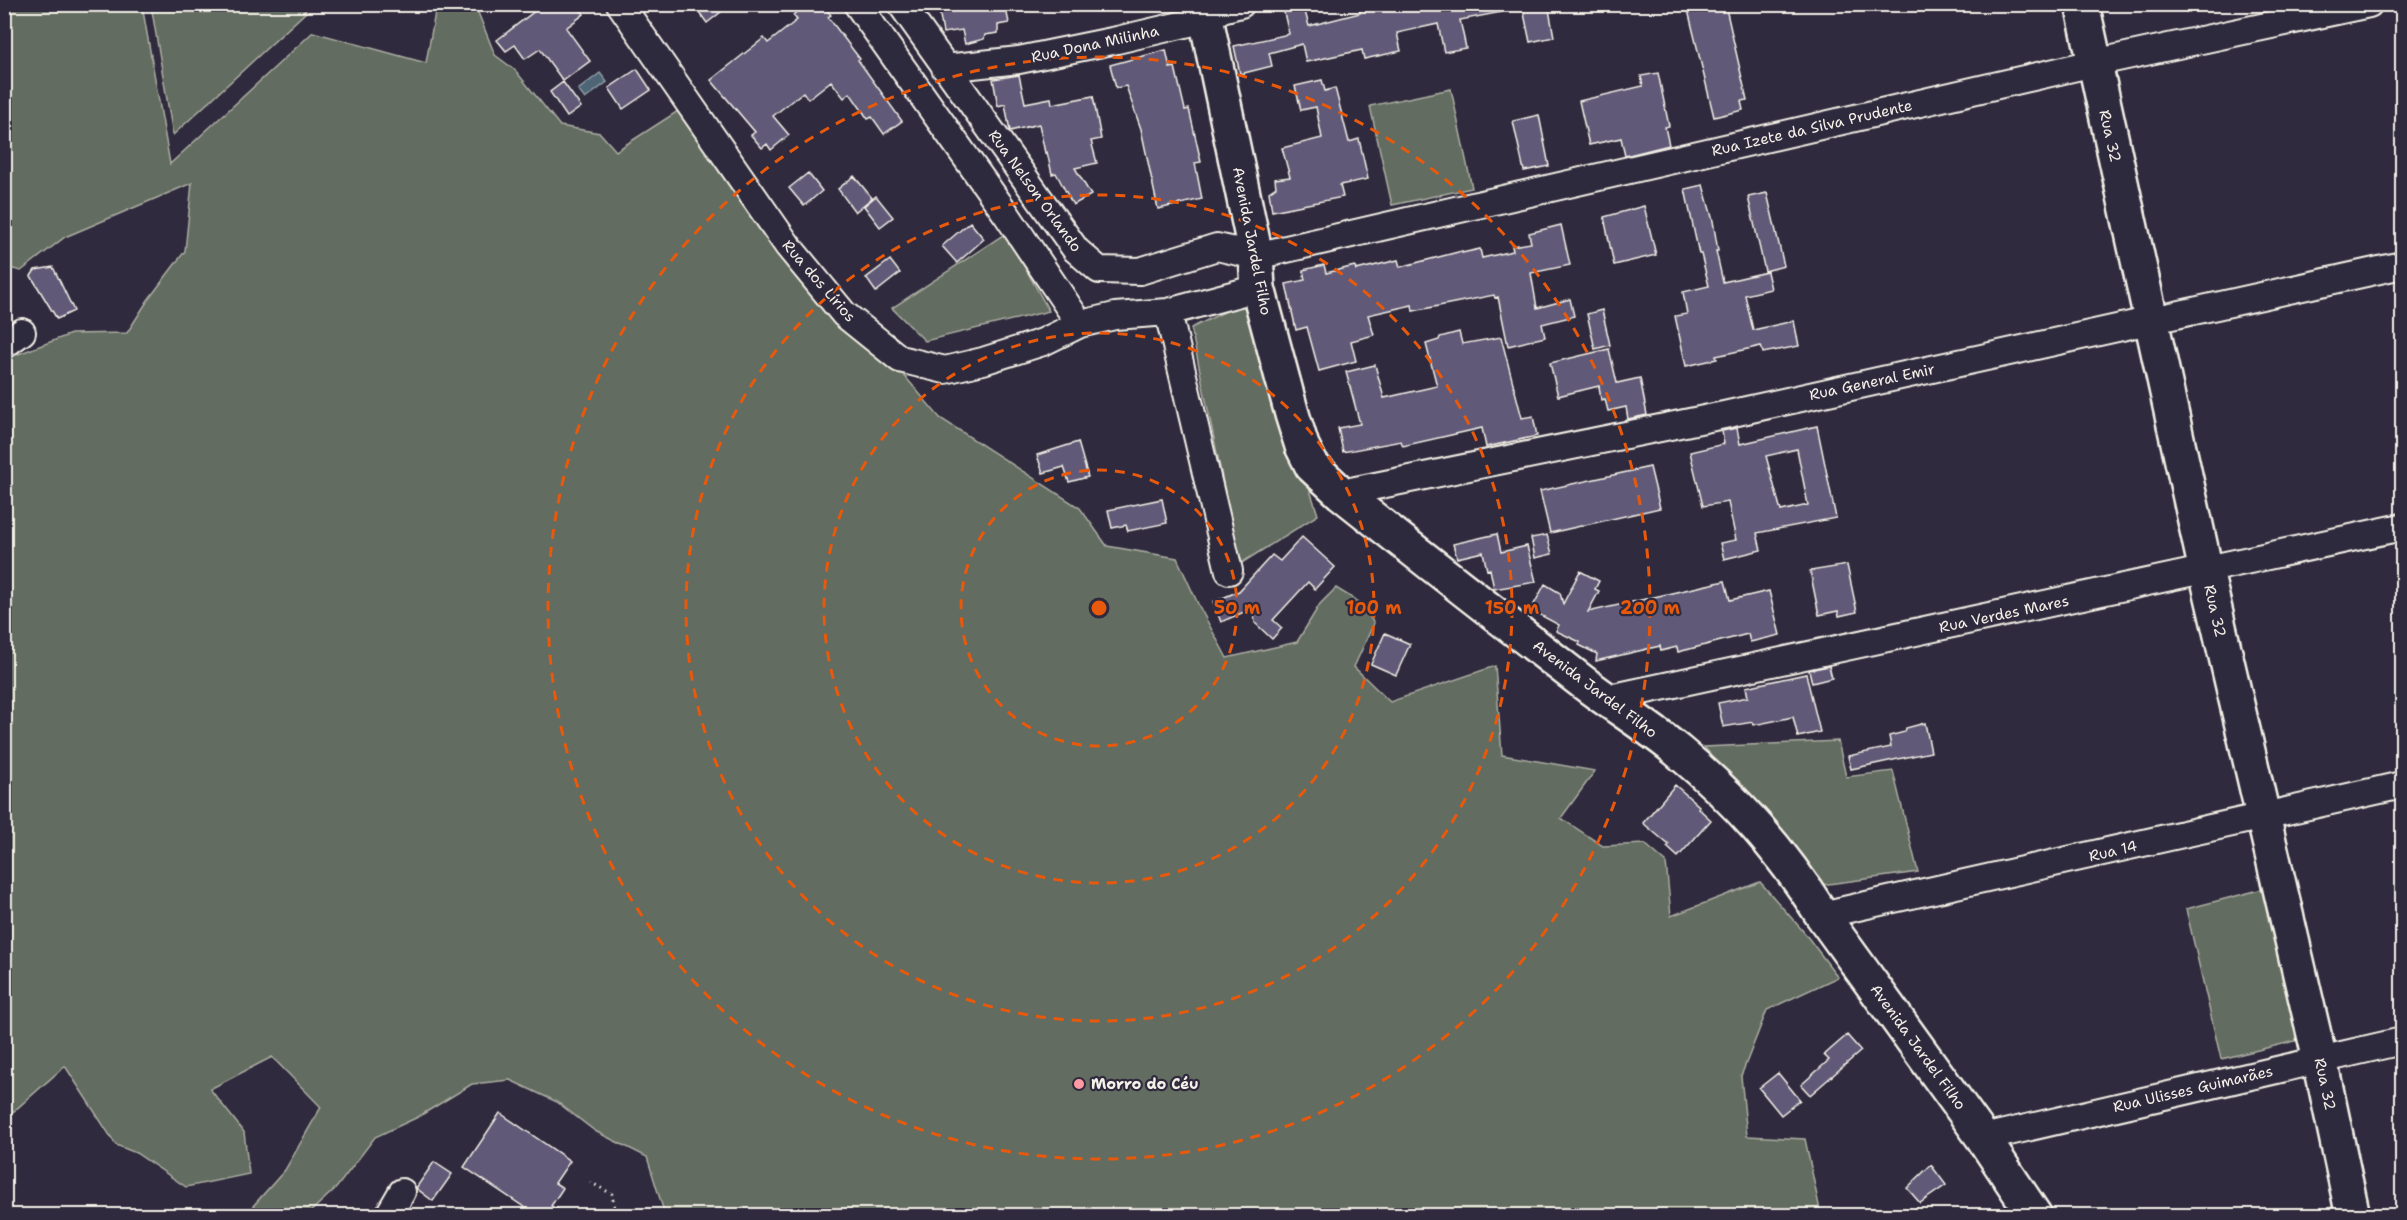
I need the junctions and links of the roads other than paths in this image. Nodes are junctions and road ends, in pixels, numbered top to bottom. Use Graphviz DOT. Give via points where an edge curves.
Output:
graph roads {
  1 [pos="620,4"];
  2 [pos="856,4"];
  3 [pos="901,4"];
  4 [pos="1241,4"];
  5 [pos="2082,4"];
  6 [pos="2369,4"];
  7 [pos="1205,12"];
  8 [pos="2094,63"];
  9 [pos="945,68"];
  10 [pos="2403,266"];
  11 [pos="1257,272"];
  12 [pos="1168,312"];
  13 [pos="2151,321"];
  14 [pos="1080,324"];
  15 [pos="1341,493"];
  16 [pos="2403,527"];
  17 [pos="1229,571"];
  18 [pos="2206,571"];
  19 [pos="1605,699"];
  20 [pos="2403,785"];
  21 [pos="2263,817"];
  22 [pos="1822,915"];
  23 [pos="2403,1041"];
  24 [pos="2320,1060"];
  25 [pos="1983,1138"];
  26 [pos="402,1192"];
  27 [pos="388,1215"];
  28 [pos="2035,1215"];
  29 [pos="2353,1215"];
  1 -- 14 [label="street, Rua dos Lírios" via="788,246 844,314 900,359 945,370 1043,342"];
  2 -- 14 [label="street"];
  3 -- 9 [label="street, Rua Nelson Orlando"];
  4 -- 7 [label="street, Rua Dona Milinha"];
  5 -- 8 [label="main road, Rua 32"];
  6 -- 8 [label="street, Rua Izete da Silva Prudente"];
  7 -- 9 [label="street, Rua Dona Milinha" via="1019,60"];
  7 -- 11 [label="main road, Avenida Jardel Filho"];
  8 -- 11 [label="street, Rua Izete da Silva Prudente"];
  8 -- 13 [label="main road, Rua 32"];
  9 -- 11 [label="street, Rua Nelson Orlando" via="1076,250 1099,270 1140,271 1217,247"];
  10 -- 13 [label="street, Rua General Emir"];
  11 -- 12 [label="street, Rua dos Lírios"];
  11 -- 15 [label="main road, Avenida Jardel Filho" via="1302,446 1312,466"];
  12 -- 14 [label="street, Rua dos Lírios" via="1115,316"];
  12 -- 17 [label="street"];
  13 -- 15 [label="street, Rua General Emir" via="1724,415"];
  13 -- 18 [label="main road, Rua 32"];
  15 -- 19 [label="main road, Avenida Jardel Filho"];
  16 -- 18 [label="street, Rua Verdes Mares"];
  18 -- 19 [label="street, Rua Verdes Mares"];
  18 -- 21 [label="main road, Rua 32"];
  19 -- 22 [label="main road, Avenida Jardel Filho" via="1678,751 1732,799 1792,869"];
  20 -- 21 [label="street, Rua 14"];
  21 -- 22 [label="street, Rua 14"];
  21 -- 24 [label="main road, Rua 32"];
  22 -- 25 [label="main road, Avenida Jardel Filho"];
  23 -- 24 [label="street, Rua Ulisses Guimarães"];
  24 -- 25 [label="street, Rua Ulisses Guimarães"];
  24 -- 29 [label="main road, Rua 32"];
  25 -- 28 [label="main road, Avenida Jardel Filho"];
  26 -- 27 [label="street"];
}
